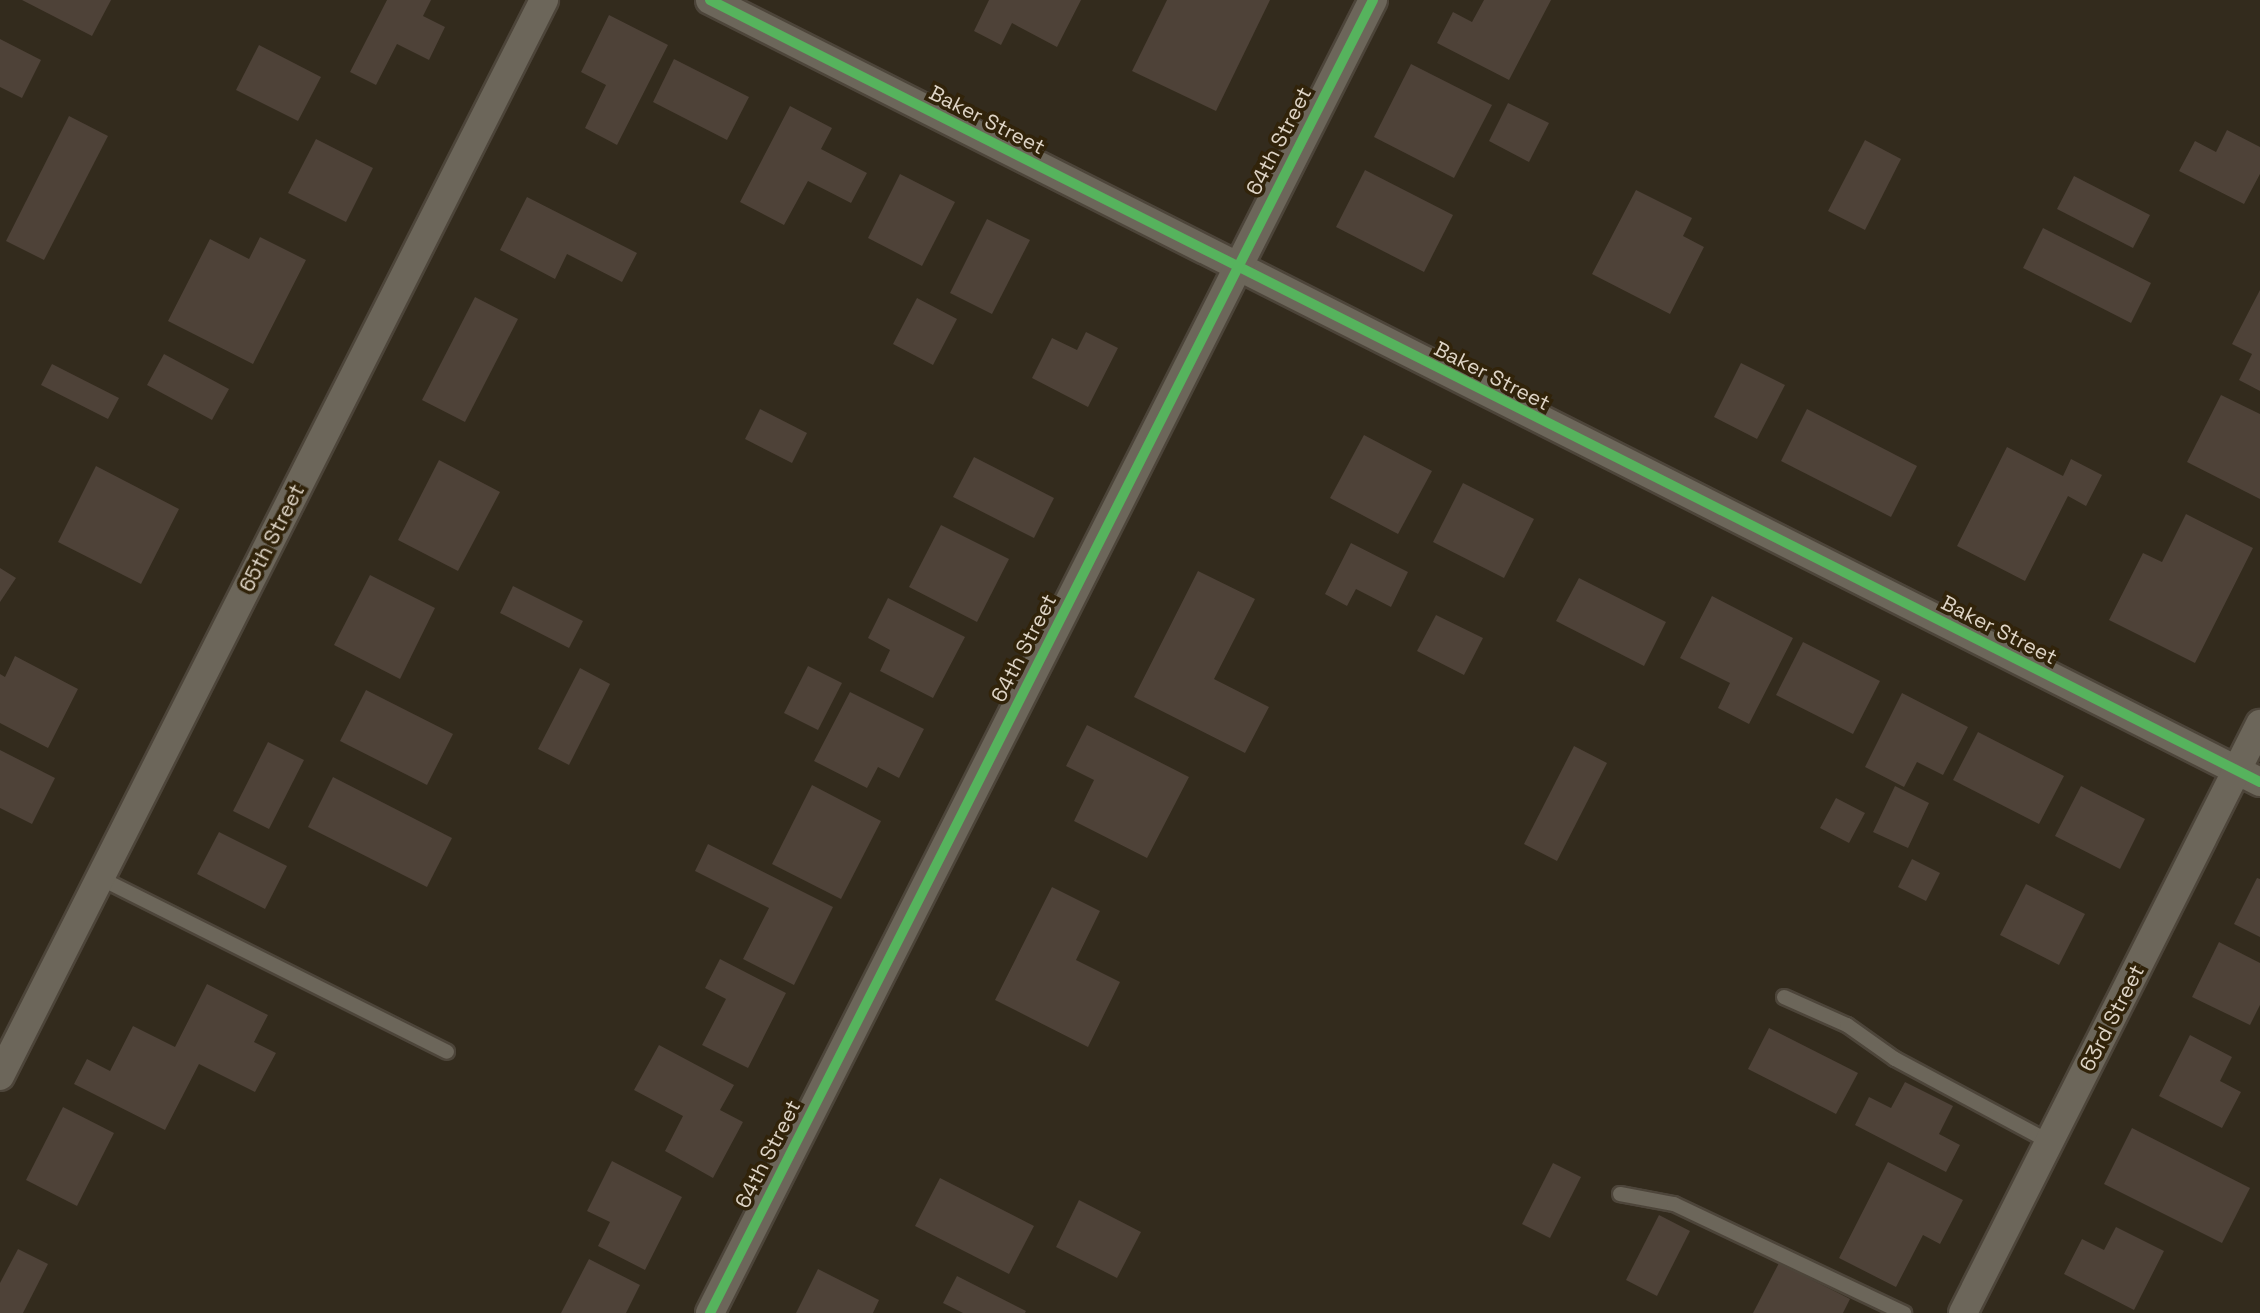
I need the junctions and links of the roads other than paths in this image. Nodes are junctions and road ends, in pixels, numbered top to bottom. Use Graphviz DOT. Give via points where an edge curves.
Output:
graph roads {
  1 [pos="544,0"];
  2 [pos="710,0"];
  3 [pos="1373,0"];
  4 [pos="1236,269"];
  5 [pos="2260,724"];
  6 [pos="2248,776"];
  7 [pos="100,877"];
  8 [pos="1784,997"];
  9 [pos="447,1052"];
  10 [pos="0,1076"];
  11 [pos="2050,1142"];
  12 [pos="1620,1194"];
  13 [pos="710,1313"];
  14 [pos="1904,1313"];
  15 [pos="1964,1313"];
  1 -- 7 [label="street, 65th Street"];
  2 -- 4 [label="street, Baker Street"];
  3 -- 4 [label="street, 64th Street"];
  4 -- 6 [label="street, Baker Street"];
  4 -- 13 [label="street, 64th Street"];
  5 -- 6 [label="street, 63rd Street"];
  6 -- 11 [label="street, 63rd Street"];
  7 -- 9 [label="lane"];
  7 -- 10 [label="street, 65th Street"];
  8 -- 11 [label="lane" via="1847,1025 1895,1059"];
  11 -- 15 [label="street, 63rd Street"];
  12 -- 14 [label="lane" via="1674,1203"];
}
